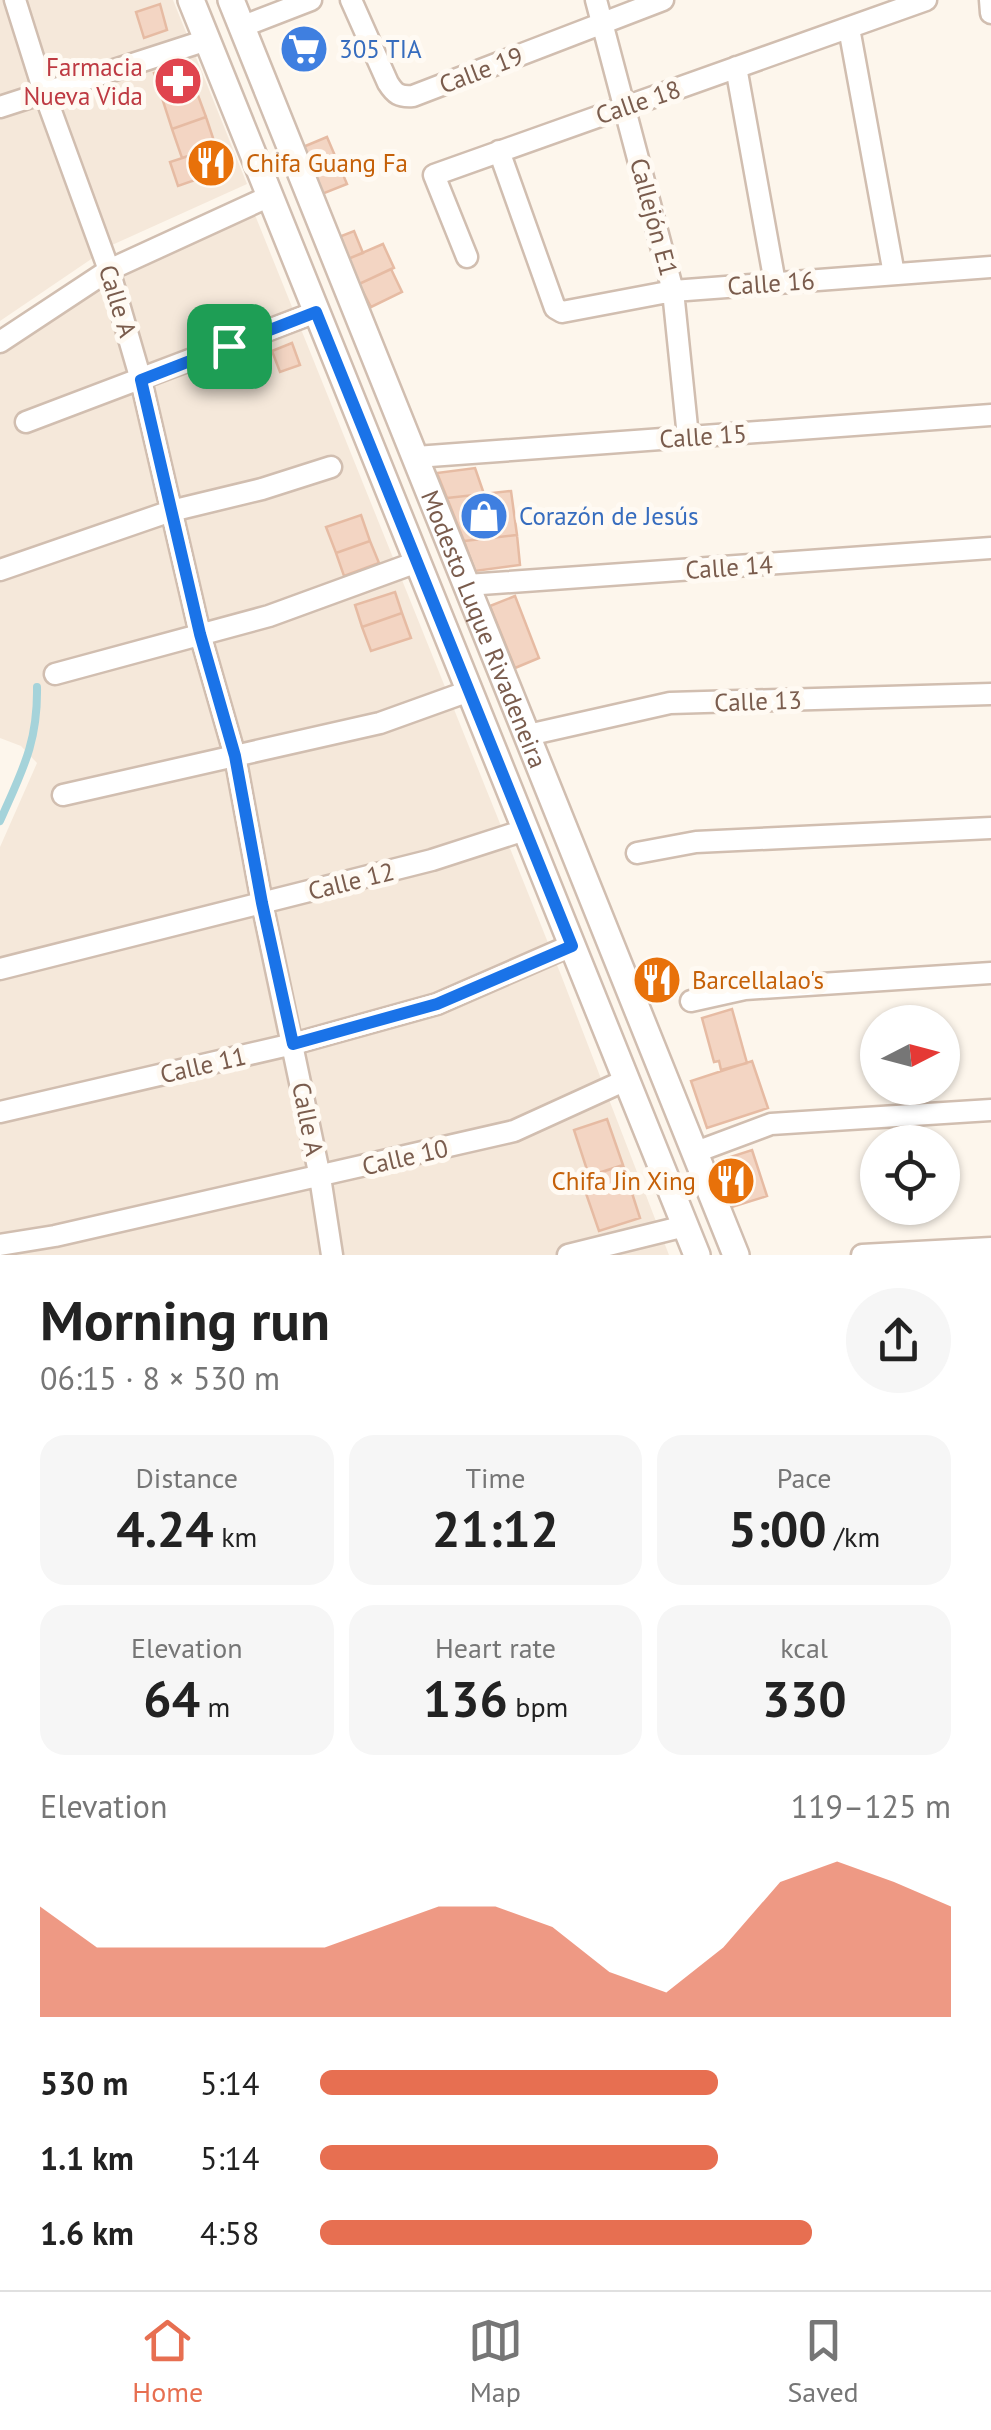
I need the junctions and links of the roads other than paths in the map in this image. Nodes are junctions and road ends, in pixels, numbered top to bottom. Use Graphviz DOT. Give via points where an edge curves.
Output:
graph roads {
  1 [pos="15,0"];
  2 [pos="191,0"];
  3 [pos="230,0"];
  4 [pos="311,0"];
  5 [pos="352,0"];
  6 [pos="596,0"];
  7 [pos="663,0"];
  8 [pos="926,0"];
  9 [pos="990,0"];
  10 [pos="991,13"];
  11 [pos="604,24"];
  12 [pos="242,27"];
  13 [pos="848,28"];
  14 [pos="207,40"];
  15 [pos="736,67"];
  16 [pos="44,92"];
  17 [pos="625,106"];
  18 [pos="0,107"];
  19 [pos="499,151"];
  20 [pos="270,196"];
  21 [pos="467,257"];
  22 [pos="991,267"];
  23 [pos="109,270"];
  24 [pos="894,274"];
  25 [pos="774,283"];
  26 [pos="673,290"];
  27 [pos="316,312"];
  28 [pos="0,342"];
  29 [pos="141,380"];
  30 [pos="991,415"];
  31 [pos="26,422"];
  32 [pos="688,437"];
  33 [pos="416,457"];
  34 [pos="331,468"];
  35 [pos="171,511"];
  36 [pos="991,548"];
  37 [pos="417,562"];
  38 [pos="0,570"];
  39 [pos="467,585"];
  40 [pos="200,634"];
  41 [pos="55,674"];
  42 [pos="469,691"];
  43 [pos="991,694"];
  44 [pos="528,735"];
  45 [pos="235,756"];
  46 [pos="62,795"];
  47 [pos="991,828"];
  48 [pos="525,830"];
  49 [pos="636,852"];
  50 [pos="262,903"];
  51 [pos="572,946"];
  52 [pos="0,969"];
  53 [pos="991,973"];
  54 [pos="690,1001"];
  55 [pos="293,1044"];
  56 [pos="626,1080"];
  57 [pos="991,1110"];
  58 [pos="0,1112"];
  59 [pos="696,1152"];
  60 [pos="320,1177"];
  61 [pos="685,1226"];
  62 [pos="0,1244"];
  63 [pos="991,1248"];
  64 [pos="332,1255"];
  65 [pos="568,1255"];
  66 [pos="696,1255"];
  67 [pos="736,1255"];
  68 [pos="862,1255"];
  1 -- 16 [label="street, Calle A"];
  2 -- 14 [label="street, Modesto Luque Rivadeneira"];
  3 -- 12 [label="street, Modesto Luque Rivadeneira"];
  4 -- 12 [label="street"];
  5 -- 11 [label="street, Calle 19" via="388,82 402,97"];
  6 -- 11 [label="street, Callejón E1"];
  7 -- 11 [label="street, Calle 19"];
  8 -- 13 [label="street, Calle 18"];
  9 -- 10 [label="street"];
  11 -- 17 [label="street, Callejón E1"];
  12 -- 33 [label="street, Modesto Luque Rivadeneira"];
  13 -- 15 [label="street, Calle 18"];
  13 -- 24 [label="street"];
  14 -- 16 [label="street"];
  14 -- 20 [label="street, Modesto Luque Rivadeneira"];
  15 -- 17 [label="street, Calle 18"];
  15 -- 25 [label="street"];
  16 -- 18 [label="street"];
  16 -- 23 [label="street, Calle A"];
  17 -- 19 [label="street, Calle 18"];
  17 -- 26 [label="street, Callejón E1"];
  19 -- 21 [label="street, Calle 18" via="434,174"];
  19 -- 26 [label="street, Calle 16" via="555,308 571,312"];
  20 -- 23 [label="street"];
  20 -- 27 [label="street, Modesto Luque Rivadeneira"];
  22 -- 24 [label="street, Calle 16"];
  23 -- 28 [label="street"];
  23 -- 29 [label="street, Calle A"];
  24 -- 25 [label="street, Calle 16"];
  25 -- 26 [label="street, Calle 16"];
  26 -- 32 [label="street, Callejón E1"];
  27 -- 29 [label="street"];
  27 -- 37 [label="street, Modesto Luque Rivadeneira"];
  29 -- 31 [label="street"];
  29 -- 35 [label="street, Calle A"];
  30 -- 32 [label="street, Calle 15"];
  32 -- 33 [label="street, Calle 15"];
  33 -- 39 [label="street, Modesto Luque Rivadeneira"];
  34 -- 35 [label="street"];
  35 -- 38 [label="street"];
  35 -- 40 [label="street, Calle A"];
  36 -- 39 [label="street, Calle 14"];
  37 -- 40 [label="street"];
  37 -- 42 [label="street, Modesto Luque Rivadeneira"];
  39 -- 44 [label="street, Modesto Luque Rivadeneira"];
  40 -- 41 [label="street"];
  40 -- 45 [label="street, Calle A"];
  42 -- 45 [label="street" via="380,722"];
  42 -- 48 [label="street, Modesto Luque Rivadeneira"];
  43 -- 44 [label="street, Calle 13" via="670,704"];
  44 -- 59 [label="street, Modesto Luque Rivadeneira"];
  45 -- 46 [label="street"];
  45 -- 50 [label="street, Calle A"];
  47 -- 49 [label="street" via="696,842"];
  48 -- 50 [label="street, Calle 12"];
  48 -- 51 [label="street, Modesto Luque Rivadeneira"];
  50 -- 52 [label="street, Calle 12"];
  50 -- 55 [label="street, Calle A"];
  51 -- 55 [label="street, Calle 11" via="437,1004"];
  51 -- 56 [label="street, Modesto Luque Rivadeneira"];
  53 -- 54 [label="street" via="745,989"];
  55 -- 58 [label="street, Calle 11"];
  55 -- 60 [label="street, Calle A"];
  56 -- 60 [label="street, Calle 10" via="514,1131"];
  56 -- 61 [label="street, Modesto Luque Rivadeneira"];
  57 -- 59 [label="street" via="771,1124"];
  59 -- 67 [label="street, Modesto Luque Rivadeneira"];
  60 -- 62 [label="street, Calle 10"];
  60 -- 64 [label="street, Calle A"];
  61 -- 65 [label="street"];
  61 -- 66 [label="street, Modesto Luque Rivadeneira"];
  63 -- 68 [label="street"];
}
